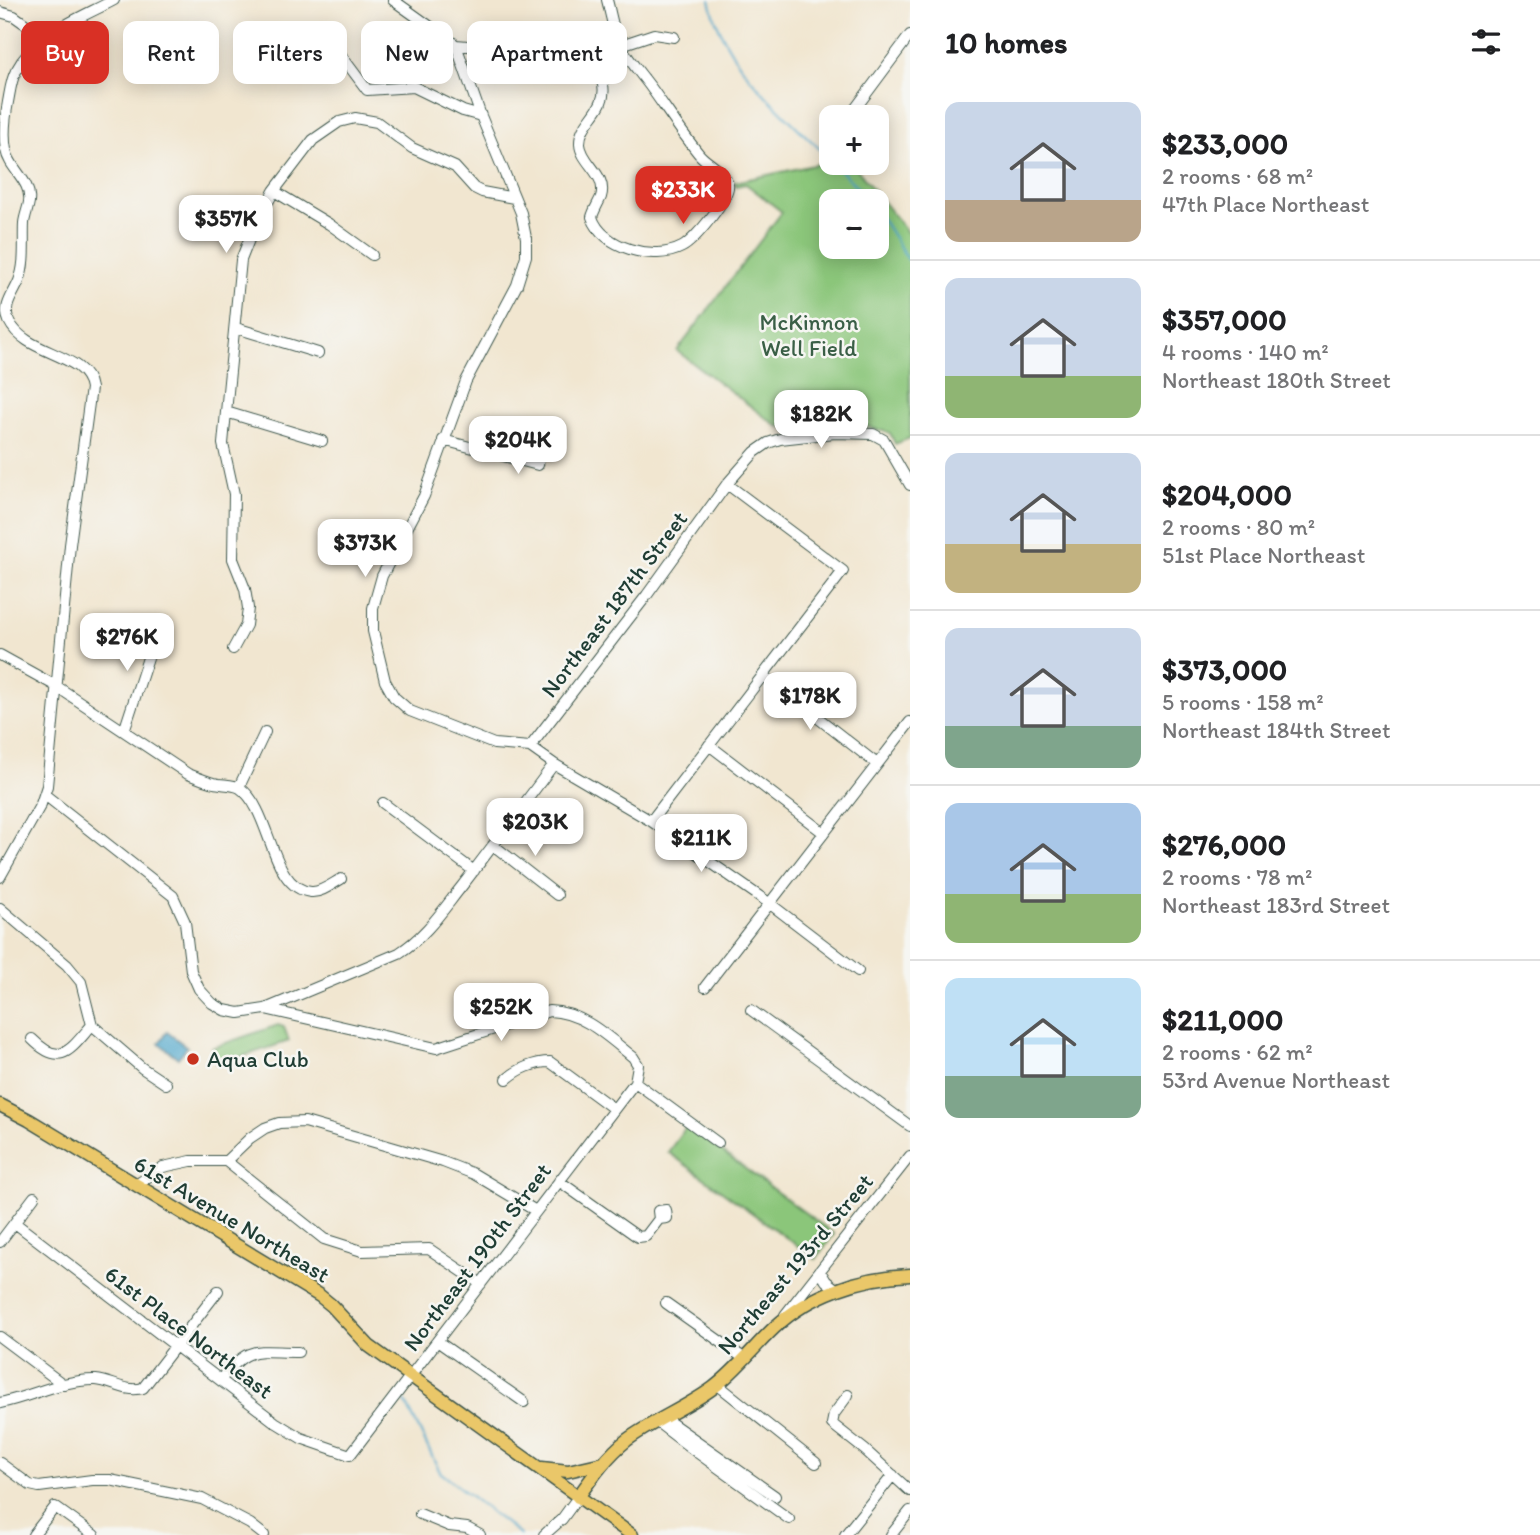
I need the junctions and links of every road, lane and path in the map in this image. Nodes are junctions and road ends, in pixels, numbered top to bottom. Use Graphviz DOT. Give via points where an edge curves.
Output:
graph roads {
  1 [pos="114,0"];
  2 [pos="393,0"];
  3 [pos="607,0"];
  4 [pos="0,12"];
  5 [pos="21,21"];
  6 [pos="76,21"];
  7 [pos="613,21"];
  8 [pos="910,35"];
  9 [pos="674,37"];
  10 [pos="627,42"];
  11 [pos="456,45"];
  12 [pos="467,46"];
  13 [pos="627,54"];
  14 [pos="21,62"];
  15 [pos="347,63"];
  16 [pos="602,84"];
  17 [pos="858,105"];
  18 [pos="3,112"];
  19 [pos="481,116"];
  20 [pos="274,191"];
  21 [pos="514,198"];
  22 [pos="372,255"];
  23 [pos="236,327"];
  24 [pos="318,353"];
  25 [pos="226,412"];
  26 [pos="546,425"];
  27 [pos="443,440"];
  28 [pos="322,441"];
  29 [pos="727,484"];
  30 [pos="910,485"];
  31 [pos="159,624"];
  32 [pos="233,649"];
  33 [pos="0,654"];
  34 [pos="762,675"];
  35 [pos="56,686"];
  36 [pos="910,722"];
  37 [pos="124,731"];
  38 [pos="265,732"];
  39 [pos="709,745"];
  40 [pos="530,747"];
  41 [pos="554,764"];
  42 [pos="877,764"];
  43 [pos="239,787"];
  44 [pos="45,795"];
  45 [pos="383,803"];
  46 [pos="651,821"];
  47 [pos="824,833"];
  48 [pos="493,845"];
  49 [pos="474,871"];
  50 [pos="0,877"];
  51 [pos="341,879"];
  52 [pos="557,895"];
  53 [pos="769,903"];
  54 [pos="0,908"];
  55 [pos="858,971"];
  56 [pos="705,987"];
  57 [pos="265,1009"];
  58 [pos="751,1010"];
  59 [pos="92,1025"];
  60 [pos="32,1039"];
  61 [pos="508,1079"];
  62 [pos="635,1082"];
  63 [pos="166,1084"];
  64 [pos="0,1105"];
  65 [pos="614,1109"];
  66 [pos="910,1126"];
  67 [pos="718,1143"];
  68 [pos="910,1156"];
  69 [pos="226,1161"];
  70 [pos="559,1181"];
  71 [pos="136,1185"];
  72 [pos="34,1198"];
  73 [pos="536,1212"];
  74 [pos="659,1219"];
  75 [pos="15,1223"];
  76 [pos="0,1242"];
  77 [pos="820,1270"];
  78 [pos="910,1275"];
  79 [pos="481,1284"];
  80 [pos="837,1290"];
  81 [pos="218,1291"];
  82 [pos="666,1303"];
  83 [pos="775,1327"];
  84 [pos="0,1337"];
  85 [pos="437,1342"];
  86 [pos="176,1347"];
  87 [pos="298,1352"];
  88 [pos="745,1359"];
  89 [pos="411,1376"];
  90 [pos="221,1379"];
  91 [pos="64,1385"];
  92 [pos="718,1385"];
  93 [pos="848,1395"];
  94 [pos="524,1402"];
  95 [pos="0,1403"];
  96 [pos="660,1420"];
  97 [pos="350,1455"];
  98 [pos="0,1463"];
  99 [pos="603,1463"];
  100 [pos="817,1463"];
  101 [pos="537,1467"];
  102 [pos="910,1473"];
  103 [pos="893,1475"];
  104 [pos="906,1487"];
  105 [pos="775,1496"];
  106 [pos="578,1497"];
  107 [pos="910,1511"];
  108 [pos="420,1514"];
  109 [pos="789,1518"];
  110 [pos="33,1535"];
  111 [pos="94,1535"];
  112 [pos="264,1535"];
  113 [pos="480,1535"];
  114 [pos="544,1535"];
  115 [pos="632,1535"];
  116 [pos="845,1535"];
  117 [pos="891,1535"];
  1 -- 6 [label="street"];
  2 -- 11 [label="street"];
  3 -- 7 [label="street"];
  4 -- 5 [label="street"];
  8 -- 17 [label="street"];
  9 -- 10 [label="street" via="654,34"];
  11 -- 12 [label="street"];
  11 -- 19 [label="street"];
  13 -- 16 [label="street" via="700,156 728,184 722,202 681,248 636,252 596,228 592,217 602,187 580,143 600,108"];
  14 -- 18 [label="street"];
  15 -- 19 [label="street" via="367,90 414,87"];
  18 -- 35 [label="street" via="6,152 30,198 19,280 7,313 18,335 80,367 91,388"];
  19 -- 21 [label="street"];
  20 -- 21 [label="street" via="313,140 355,118 377,122 412,149 455,167 474,188"];
  20 -- 22 [label="street"];
  20 -- 23 [label="street" via="241,260"];
  21 -- 27 [label="street" via="526,238 523,269 466,381"];
  23 -- 24 [label="street"];
  23 -- 25 [label="street"];
  25 -- 28 [label="street"];
  25 -- 32 [label="street" via="223,444 234,494 233,559 248,608 246,625"];
  26 -- 27 [label="street" via="538,466"];
  27 -- 40 [label="street" via="421,503 382,576 373,608 373,631 385,681 410,711 494,744"];
  29 -- 30 [label="street, Northeast 187th Street" via="768,443 853,432 873,433 884,440"];
  29 -- 34 [label="street" via="843,571"];
  29 -- 40 [label="street, Northeast 187th Street"];
  31 -- 37 [label="street"];
  33 -- 35 [label="street"];
  34 -- 39 [label="street"];
  34 -- 42 [label="street"];
  35 -- 37 [label="street"];
  35 -- 44 [label="street"];
  36 -- 42 [label="street"];
  37 -- 43 [label="street" via="188,774"];
  38 -- 43 [label="street"];
  39 -- 46 [label="street"];
  39 -- 47 [label="street"];
  40 -- 41 [label="street"];
  41 -- 46 [label="street"];
  41 -- 48 [label="street"];
  42 -- 47 [label="street"];
  43 -- 51 [label="street" via="257,806 284,875 296,886 311,892"];
  44 -- 50 [label="street"];
  44 -- 57 [label="street" via="173,896 183,914 191,971 202,994 224,1010"];
  45 -- 49 [label="street"];
  46 -- 53 [label="street"];
  47 -- 53 [label="street"];
  48 -- 49 [label="street"];
  48 -- 52 [label="street"];
  49 -- 57 [label="street" via="425,933 399,953"];
  53 -- 55 [label="street"];
  53 -- 56 [label="street"];
  54 -- 59 [label="street" via="81,982"];
  57 -- 62 [label="street" via="436,1048 549,1011 562,1012 588,1022 634,1057 638,1065"];
  58 -- 66 [label="street"];
  59 -- 60 [label="street" via="71,1050 62,1053 44,1051"];
  59 -- 63 [label="street"];
  61 -- 65 [label="street" via="516,1071 550,1062"];
  62 -- 65 [label="street, Northeast 190th Street"];
  62 -- 67 [label="street"];
  64 -- 71 [label="main road, 61st Avenue Northeast"];
  65 -- 70 [label="street, Northeast 190th Street"];
  68 -- 77 [label="street, Northeast 193rd Street"];
  69 -- 71 [label="street" via="178,1163 149,1174"];
  69 -- 73 [label="street" via="265,1128 305,1122 474,1174"];
  69 -- 79 [label="street" via="324,1239 362,1251 429,1248"];
  70 -- 73 [label="street, Northeast 190th Street"];
  70 -- 74 [label="street" via="638,1237 646,1236"];
  71 -- 89 [label="main road, 61st Avenue Northeast" via="320,1296 369,1346"];
  72 -- 75 [label="street"];
  73 -- 79 [label="street, Northeast 190th Street"];
  75 -- 76 [label="street"];
  75 -- 86 [label="street, 61st Place Northeast"];
  77 -- 80 [label="street"];
  77 -- 83 [label="street, Northeast 193rd Street"];
  78 -- 80 [label="main road"];
  79 -- 85 [label="street, Northeast 190th Street"];
  80 -- 83 [label="main road"];
  81 -- 86 [label="street"];
  82 -- 88 [label="street"];
  83 -- 88 [label="main road, Northeast 193rd Street"];
  84 -- 91 [label="street"];
  85 -- 89 [label="street, Northeast 190th Street"];
  85 -- 94 [label="street"];
  86 -- 90 [label="street, 61st Place Northeast"];
  86 -- 91 [label="street" via="143,1388 129,1390 96,1380"];
  87 -- 90 [label="street" via="243,1354"];
  88 -- 92 [label="main road, Northeast 193rd Street"];
  89 -- 97 [label="street, Northeast 190th Street"];
  89 -- 101 [label="main road, 61st Avenue Northeast"];
  90 -- 97 [label="street, 61st Place Northeast" via="289,1432"];
  91 -- 95 [label="street"];
  92 -- 96 [label="main road, Northeast 193rd Street"];
  92 -- 100 [label="street"];
  93 -- 103 [label="street" via="832,1424"];
  96 -- 99 [label="main road, Northeast 193rd Street" via="625,1442"];
  96 -- 105 [label="street"];
  96 -- 109 [label="street" via="695,1451"];
  98 -- 112 [label="street" via="39,1487 110,1480 202,1499"];
  99 -- 101 [label="main road" via="568,1471"];
  99 -- 106 [label="main road, Northeast 193rd Street"];
  101 -- 106 [label="main road, 61st Avenue Northeast"];
  102 -- 104 [label="street"];
  103 -- 104 [label="street"];
  103 -- 116 [label="street"];
  106 -- 114 [label="street"];
  106 -- 115 [label="main road, 61st Avenue Northeast"];
  107 -- 117 [label="street"];
  108 -- 113 [label="street"];
  110 -- 111 [label="street" via="55,1507"];
}
